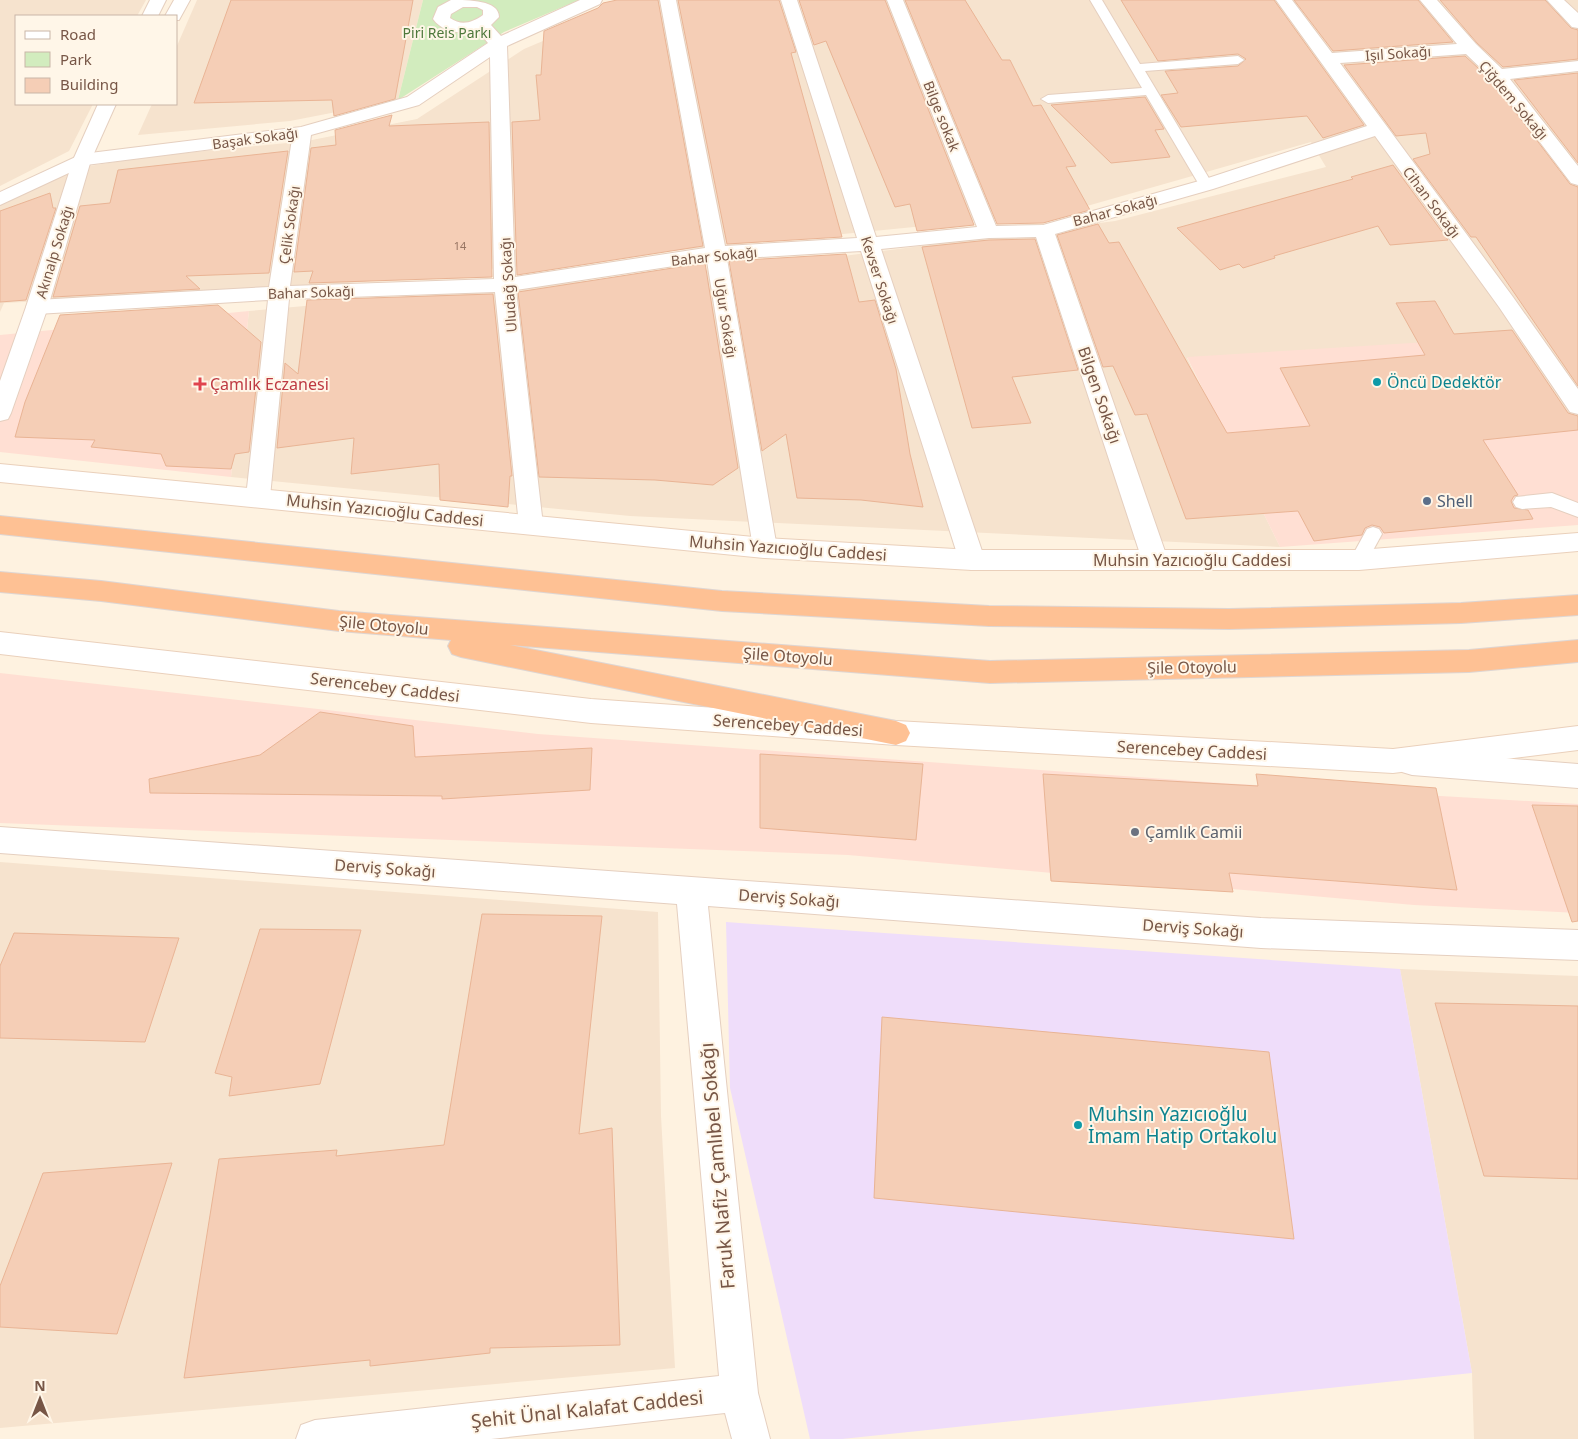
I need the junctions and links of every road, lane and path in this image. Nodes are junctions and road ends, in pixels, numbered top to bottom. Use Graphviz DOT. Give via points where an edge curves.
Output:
graph roads {
  1 [pos="158,0"];
  2 [pos="182,0"];
  3 [pos="594,0"];
  4 [pos="668,0"];
  5 [pos="789,0"];
  6 [pos="895,0"];
  7 [pos="1096,0"];
  8 [pos="1284,0"];
  9 [pos="1428,0"];
  10 [pos="1555,0"];
  11 [pos="150,15"];
  12 [pos="174,15"];
  13 [pos="1578,23"];
  14 [pos="481,24"];
  15 [pos="498,44"];
  16 [pos="1470,48"];
  17 [pos="1327,59"];
  18 [pos="1238,60"];
  19 [pos="1578,66"];
  20 [pos="1136,68"];
  21 [pos="1498,75"];
  22 [pos="1150,91"];
  23 [pos="1048,99"];
  24 [pos="115,107"];
  25 [pos="1378,129"];
  26 [pos="302,132"];
  27 [pos="82,160"];
  28 [pos="1578,179"];
  29 [pos="1206,185"];
  30 [pos="0,199"];
  31 [pos="1044,231"];
  32 [pos="989,232"];
  33 [pos="868,244"];
  34 [pos="716,253"];
  35 [pos="505,285"];
  36 [pos="279,293"];
  37 [pos="37,308"];
  38 [pos="1578,406"];
  39 [pos="0,413"];
  40 [pos="0,473"];
  41 [pos="258,497"];
  42 [pos="1522,502"];
  43 [pos="1578,510"];
  44 [pos="0,525"];
  45 [pos="531,526"];
  46 [pos="1374,534"];
  47 [pos="1578,542"];
  48 [pos="765,548"];
  49 [pos="972,560"];
  50 [pos="1155,560"];
  51 [pos="1359,560"];
  52 [pos="0,582"];
  53 [pos="1578,604"];
  54 [pos="339,621"];
  55 [pos="0,643"];
  56 [pos="1578,651"];
  57 [pos="896,733"];
  58 [pos="1578,738"];
  59 [pos="1393,761"];
  60 [pos="1578,776"];
  61 [pos="0,840"];
  62 [pos="691,891"];
  63 [pos="1578,945"];
  64 [pos="739,1393"];
  65 [pos="315,1439"];
  66 [pos="751,1439"];
  1 -- 11 [label="street"];
  2 -- 12 [label="street"];
  3 -- 15 [label="street, Başak Sokağı"];
  4 -- 34 [label="street, Uğur Sokağı"];
  5 -- 33 [label="street, Kevser Sokağı"];
  6 -- 32 [label="street, Bilge sokak"];
  7 -- 20 [label="lane"];
  8 -- 17 [label="street, Cihan Sokağı"];
  9 -- 16 [label="street, Çiğdem Sokağı"];
  10 -- 13 [label="street"];
  14 -- 15 [label="street"];
  15 -- 26 [label="street, Başak Sokağı" via="413,101"];
  15 -- 35 [label="street, Uludağ Sokağı"];
  16 -- 17 [label="street, Işıl Sokağı"];
  16 -- 21 [label="street, Çiğdem Sokağı"];
  17 -- 25 [label="street, Cihan Sokağı"];
  18 -- 20 [label="lane"];
  19 -- 21 [label="street"];
  20 -- 22 [label="lane"];
  21 -- 28 [label="street, Çiğdem Sokağı"];
  22 -- 23 [label="lane"];
  22 -- 29 [label="lane"];
  24 -- 27 [label="street" via="108,140"];
  25 -- 29 [label="street, Bahar Sokağı"];
  25 -- 38 [label="street, Cihan Sokağı" via="1506,302"];
  26 -- 27 [label="street, Başak Sokağı"];
  26 -- 36 [label="street, Çelik Sokağı"];
  27 -- 30 [label="street, Başak Sokağı"];
  27 -- 37 [label="street, Akınalp Sokağı"];
  29 -- 31 [label="street, Bahar Sokağı"];
  31 -- 32 [label="street, Bahar Sokağı"];
  31 -- 50 [label="street, Bilgen Sokağı"];
  32 -- 33 [label="street, Bahar Sokağı"];
  33 -- 34 [label="street, Bahar Sokağı"];
  33 -- 49 [label="street, Kevser Sokağı"];
  34 -- 35 [label="street, Bahar Sokağı"];
  34 -- 48 [label="street, Uğur Sokağı"];
  35 -- 36 [label="street, Bahar Sokağı"];
  35 -- 45 [label="street, Uludağ Sokağı"];
  36 -- 37 [label="street, Bahar Sokağı"];
  36 -- 41 [label="street, Çelik Sokağı"];
  37 -- 39 [label="street, Akınalp Sokağı"];
  40 -- 41 [label="street, Muhsin Yazıcıoğlu Caddesi"];
  41 -- 45 [label="street, Muhsin Yazıcıoğlu Caddesi"];
  42 -- 43 [label="lane" via="1552,500"];
  44 -- 53 [label="highway" via="722,601 989,616 1229,619 1461,613"];
  45 -- 48 [label="street, Muhsin Yazıcıoğlu Caddesi"];
  46 -- 51 [label="lane"];
  47 -- 51 [label="street, Muhsin Yazıcıoğlu Caddesi"];
  48 -- 49 [label="street, Muhsin Yazıcıoğlu Caddesi"];
  49 -- 50 [label="street, Muhsin Yazıcıoğlu Caddesi"];
  50 -- 51 [label="street, Muhsin Yazıcıoğlu Caddesi"];
  52 -- 54 [label="highway, Şile Otoyolu" via="101,591"];
  54 -- 56 [label="highway, Şile Otoyolu" via="990,672 1469,660"];
  54 -- 57 [label="highway"];
  55 -- 57 [label="street, Serencebey Caddesi" via="591,711"];
  57 -- 59 [label="street, Serencebey Caddesi"];
  58 -- 59 [label="street, Serencebey Caddesi"];
  59 -- 60 [label="street"];
  61 -- 62 [label="street, Derviş Sokağı"];
  62 -- 63 [label="street, Derviş Sokağı" via="1261,933"];
  62 -- 64 [label="street, Faruk Nafiz Çamlıbel Sokağı"];
  64 -- 65 [label="street, Şehit Ünal Kalafat Caddesi"];
  64 -- 66 [label="street, Faruk Nafiz Çamlıbel Sokağı"];
}
